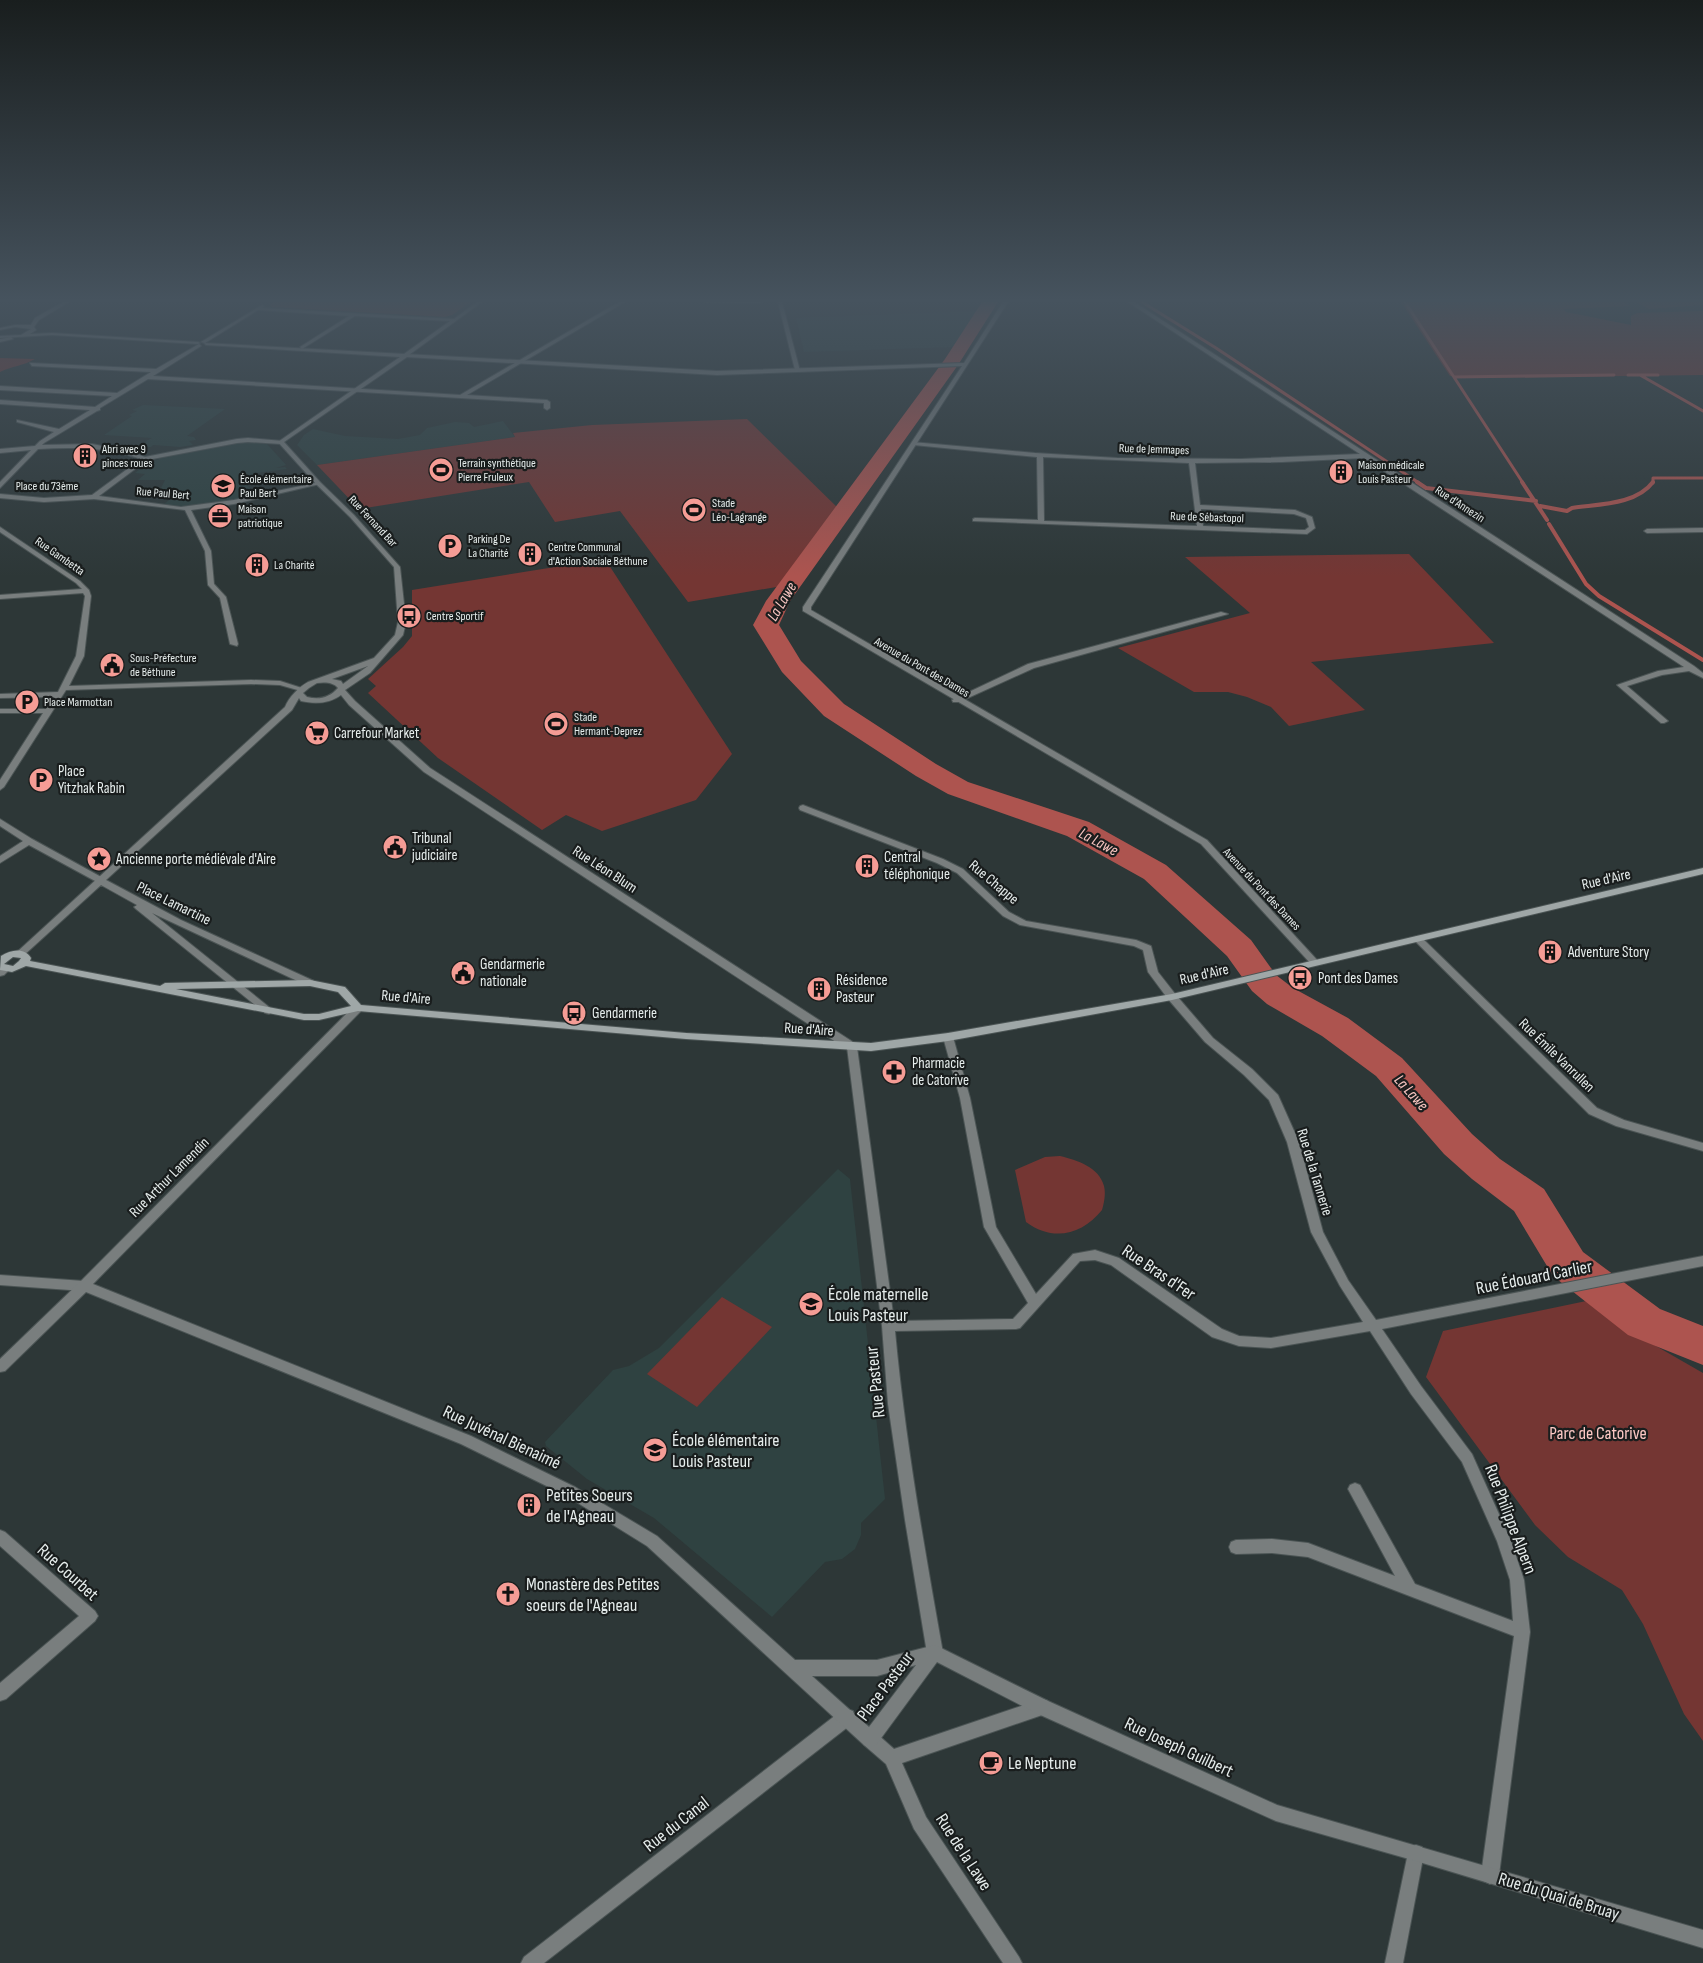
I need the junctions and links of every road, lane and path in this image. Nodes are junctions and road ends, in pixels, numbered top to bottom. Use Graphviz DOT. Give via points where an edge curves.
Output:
graph roads {
  1 [pos="95,394"];
  2 [pos="350,394"];
  3 [pos="419,394"];
  4 [pos="466,394"];
  5 [pos="945,394"];
  6 [pos="1269,394"];
  7 [pos="119,395"];
  8 [pos="462,396"];
  9 [pos="0,402"];
  10 [pos="547,408"];
  11 [pos="98,409"];
  12 [pos="19,421"];
  13 [pos="60,431"];
  14 [pos="281,442"];
  15 [pos="914,443"];
  16 [pos="36,448"];
  17 [pos="0,451"];
  18 [pos="1040,455"];
  19 [pos="1364,456"];
  20 [pos="145,459"];
  21 [pos="1192,462"];
  22 [pos="318,483"];
  23 [pos="0,486"];
  24 [pos="0,496"];
  25 [pos="94,497"];
  26 [pos="1198,507"];
  27 [pos="187,508"];
  28 [pos="975,520"];
  29 [pos="1041,522"];
  30 [pos="1200,528"];
  31 [pos="0,529"];
  32 [pos="1703,530"];
  33 [pos="1647,531"];
  34 [pos="87,591"];
  35 [pos="0,597"];
  36 [pos="1224,614"];
  37 [pos="234,644"];
  38 [pos="377,660"];
  39 [pos="1691,668"];
  40 [pos="1703,676"];
  41 [pos="320,680"];
  42 [pos="342,689"];
  43 [pos="62,691"];
  44 [pos="300,691"];
  45 [pos="0,696"];
  46 [pos="331,698"];
  47 [pos="956,700"];
  48 [pos="316,701"];
  49 [pos="352,703"];
  50 [pos="289,708"];
  51 [pos="0,711"];
  52 [pos="48,711"];
  53 [pos="1664,721"];
  54 [pos="0,787"];
  55 [pos="803,808"];
  56 [pos="0,822"];
  57 [pos="29,841"];
  58 [pos="0,860"];
  59 [pos="1703,871"];
  60 [pos="100,880"];
  61 [pos="125,895"];
  62 [pos="1418,939"];
  63 [pos="22,958"];
  64 [pos="1315,963"];
  65 [pos="1,965"];
  66 [pos="310,983"];
  67 [pos="235,984"];
  68 [pos="148,986"];
  69 [pos="1172,997"];
  70 [pos="358,1008"];
  71 [pos="269,1011"];
  72 [pos="948,1037"];
  73 [pos="852,1047"];
  74 [pos="1703,1147"];
  75 [pos="1703,1261"];
  76 [pos="0,1280"];
  77 [pos="84,1286"];
  78 [pos="1035,1304"];
  79 [pos="888,1326"];
  80 [pos="1371,1326"];
  81 [pos="0,1367"];
  82 [pos="1355,1489"];
  83 [pos="0,1536"];
  84 [pos="1236,1547"];
  85 [pos="1410,1590"];
  86 [pos="1522,1632"];
  87 [pos="935,1652"];
  88 [pos="793,1668"];
  89 [pos="0,1693"];
  90 [pos="1042,1707"];
  91 [pos="846,1717"];
  92 [pos="870,1739"];
  93 [pos="892,1758"];
  94 [pos="1416,1852"];
  95 [pos="1490,1875"];
  96 [pos="1703,1939"];
  97 [pos="530,1963"];
  98 [pos="1013,1963"];
  99 [pos="1394,1963"];
  1 -- 7 [label="street"];
  2 -- 14 [label="street"];
  3 -- 8 [label="street"];
  4 -- 8 [label="street"];
  5 -- 15 [label="street, Avenue du Pont des Dames"];
  6 -- 19 [label="street, Rue d'Annezin"];
  7 -- 11 [label="street"];
  8 -- 10 [label="street" via="547,402"];
  9 -- 11 [label="street"];
  11 -- 13 [label="street"];
  12 -- 13 [label="street"];
  13 -- 16 [label="street"];
  14 -- 20 [label="street" via="237,441"];
  14 -- 22 [label="street, Rue Fernand Bar"];
  15 -- 18 [label="street, Rue de Jemmapes"];
  15 -- 47 [label="street, Avenue du Pont des Dames" via="807,607 807,612"];
  16 -- 17 [label="street"];
  16 -- 20 [label="street" via="106,447"];
  16 -- 23 [label="street"];
  18 -- 21 [label="street, Rue de Jemmapes"];
  18 -- 29 [label="street"];
  19 -- 21 [label="street, Rue de Jemmapes"];
  19 -- 39 [label="street, Rue d'Annezin"];
  20 -- 25 [label="street"];
  21 -- 26 [label="street"];
  22 -- 27 [label="street, Rue Paul Bert" via="234,502"];
  22 -- 38 [label="street, Rue Fernand Bar" via="397,567 401,628 399,635"];
  24 -- 25 [label="street, Place du 73ème" via="44,500"];
  25 -- 27 [label="street, Rue Paul Bert"];
  26 -- 30 [label="street"];
  26 -- 30 [label="street, Rue de Sébastopol" via="1295,512 1309,518 1312,523 1307,532"];
  27 -- 37 [label="street" via="208,551 211,585 223,597"];
  28 -- 29 [label="street, Rue de Sébastopol"];
  29 -- 30 [label="street, Rue de Sébastopol"];
  31 -- 34 [label="street, Rue Gambetta"];
  32 -- 33 [label="street"];
  34 -- 35 [label="street"];
  34 -- 43 [label="street, Rue Gambetta" via="80,656"];
  36 -- 47 [label="street" via="1031,666"];
  38 -- 41 [label="street, Rue Fernand Bar"];
  38 -- 42 [label="street, Rue Fernand Bar"];
  39 -- 40 [label="street, Rue d'Annezin"];
  39 -- 53 [label="street" via="1621,685"];
  41 -- 42 [label="street" via="338,682"];
  41 -- 44 [label="street, Rue Fernand Bar"];
  42 -- 46 [label="street, Rue Fernand Bar"];
  42 -- 49 [label="street, Rue Léon Blum"];
  43 -- 44 [label="street" via="228,682 280,683"];
  43 -- 45 [label="street"];
  43 -- 52 [label="street, Rue Gambetta"];
  44 -- 48 [label="street" via="304,699"];
  44 -- 50 [label="street"];
  46 -- 48 [label="street"];
  46 -- 49 [label="street"];
  47 -- 64 [label="street, Avenue du Pont des Dames" via="1204,842"];
  48 -- 50 [label="street"];
  49 -- 73 [label="street, Rue Léon Blum" via="427,770"];
  50 -- 60 [label="street"];
  51 -- 52 [label="street"];
  52 -- 54 [label="street, Rue Gambetta"];
  55 -- 69 [label="street, Rue Chappe" via="940,861 960,872 1006,914 1023,923 1136,943 1148,948 1153,972"];
  56 -- 57 [label="street"];
  57 -- 58 [label="street"];
  57 -- 60 [label="street"];
  59 -- 62 [label="main road, Rue d'Aire"];
  60 -- 61 [label="street"];
  60 -- 63 [label="street"];
  61 -- 66 [label="street, Place Lamartine"];
  61 -- 67 [label="street, Place Lamartine"];
  62 -- 64 [label="main road, Rue d'Aire"];
  62 -- 74 [label="street, Rue Émile Vanrullen" via="1594,1111 1620,1123"];
  63 -- 65 [label="main road" via="17,967"];
  63 -- 68 [label="main road, Place Lamartine"];
  64 -- 69 [label="main road, Rue d'Aire"];
  66 -- 67 [label="main road, Place Lamartine"];
  66 -- 70 [label="main road, Place Lamartine" via="341,989"];
  67 -- 68 [label="main road, Place Lamartine"];
  67 -- 71 [label="street, Place Lamartine"];
  68 -- 71 [label="main road, Place Lamartine"];
  69 -- 72 [label="main road, Rue d'Aire"];
  69 -- 80 [label="street, Rue de la Tannerie" via="1209,1040 1274,1098 1293,1142 1317,1232"];
  70 -- 71 [label="main road, Place Lamartine" via="319,1017"];
  70 -- 73 [label="main road, Rue d'Aire"];
  70 -- 77 [label="street, Rue Arthur Lamendin"];
  72 -- 73 [label="main road, Rue d'Aire"];
  72 -- 78 [label="street" via="990,1227"];
  73 -- 79 [label="street, Rue Pasteur"];
  75 -- 80 [label="street, Rue Édouard Carlier"];
  76 -- 77 [label="street, Rue Juvénal Bienaimé"];
  77 -- 81 [label="street, Rue Arthur Lamendin"];
  77 -- 88 [label="street, Rue Juvénal Bienaimé" via="466,1440 570,1490 652,1541"];
  78 -- 79 [label="street, Rue Bras d'Fer" via="1016,1324"];
  78 -- 80 [label="street, Rue Bras d'Fer" via="1077,1257 1095,1255 1115,1261 1217,1334 1239,1341 1271,1343"];
  79 -- 87 [label="street, Rue Pasteur" via="895,1404"];
  80 -- 86 [label="street, Rue Philippe Alpern" via="1467,1458 1504,1541 1517,1580"];
  82 -- 85 [label="street"];
  83 -- 89 [label="street, Rue Courbet" via="90,1616"];
  84 -- 85 [label="street" via="1308,1550"];
  85 -- 86 [label="street"];
  86 -- 95 [label="street, Rue Philippe Alpern"];
  87 -- 88 [label="street, Place Pasteur" via="877,1668"];
  87 -- 90 [label="street, Rue Joseph Guilbert"];
  87 -- 92 [label="street, Place Pasteur"];
  88 -- 91 [label="street, Rue Juvénal Bienaimé"];
  90 -- 93 [label="street"];
  90 -- 94 [label="street, Rue Joseph Guilbert" via="1276,1813"];
  91 -- 92 [label="street, Place Pasteur"];
  91 -- 97 [label="street, Rue du Canal"];
  92 -- 93 [label="street, Place Pasteur"];
  93 -- 98 [label="street, Rue de la Lawe" via="920,1823"];
  94 -- 95 [label="street, Rue du Quai de Bruay"];
  94 -- 99 [label="street"];
  95 -- 96 [label="street, Rue du Quai de Bruay"];
}
